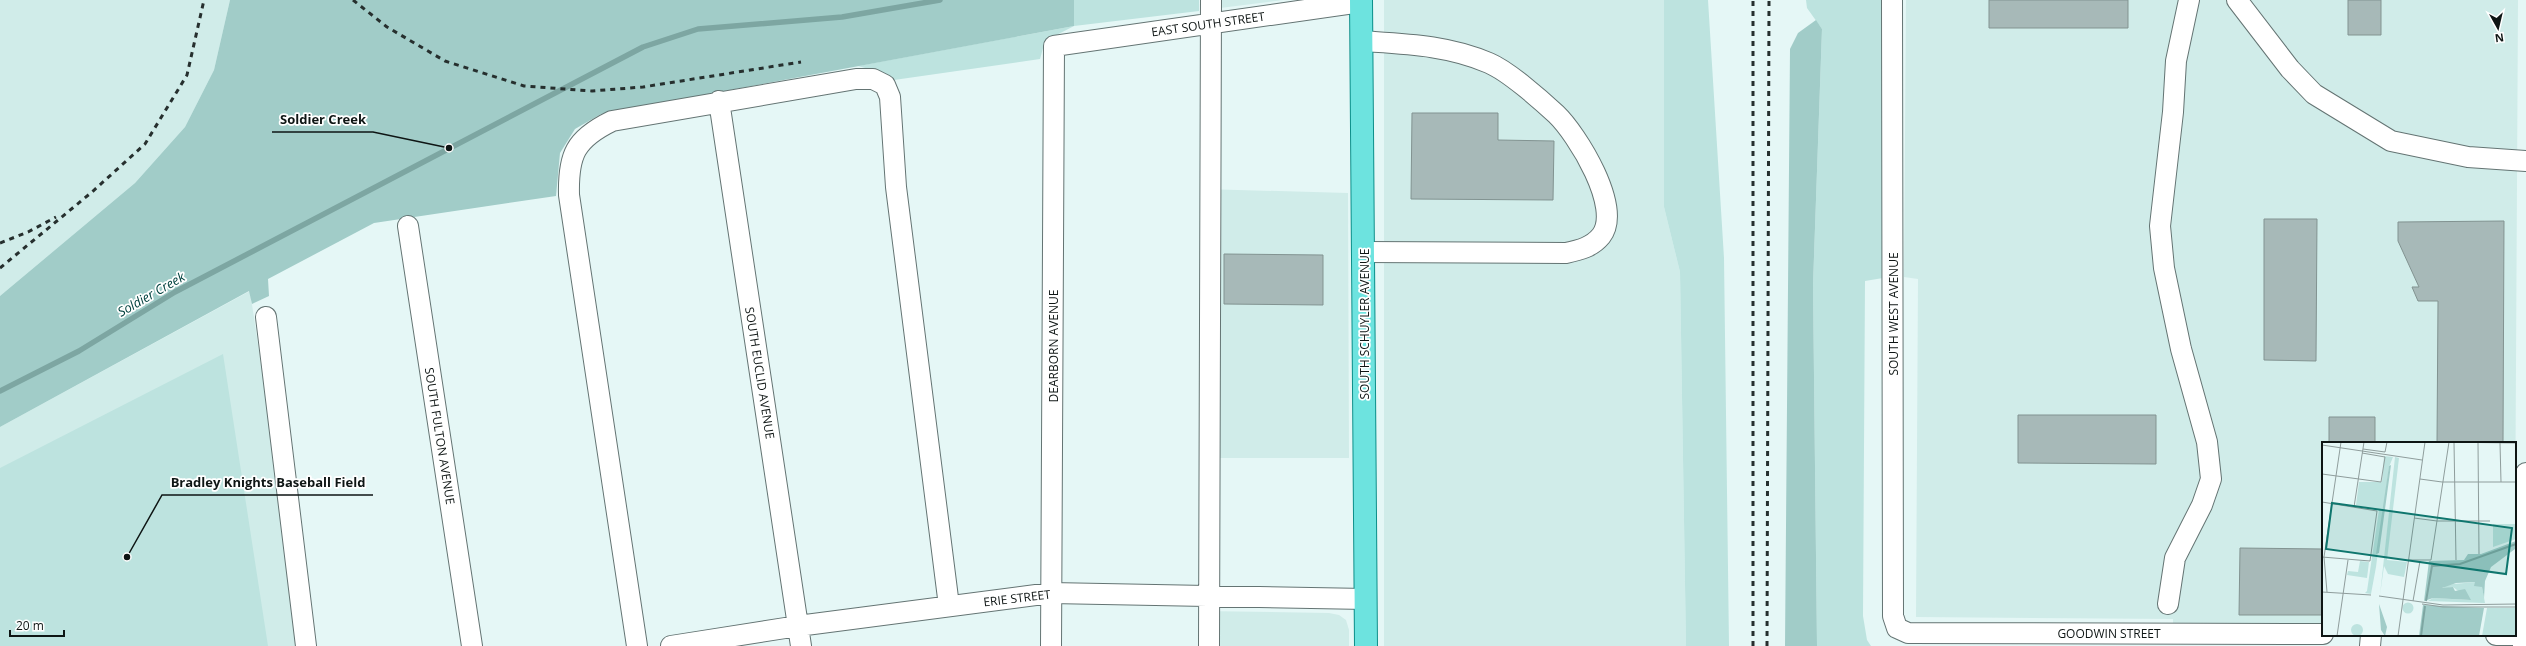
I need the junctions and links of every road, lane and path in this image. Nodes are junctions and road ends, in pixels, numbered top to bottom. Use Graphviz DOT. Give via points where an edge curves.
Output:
graph roads {
  1 [pos="1211,0"];
  2 [pos="1892,0"];
  3 [pos="2189,0"];
  4 [pos="2237,0"];
  5 [pos="1361,1"];
  6 [pos="1211,24"];
  7 [pos="1361,42"];
  8 [pos="1054,46"];
  9 [pos="719,101"];
  10 [pos="2526,161"];
  11 [pos="408,226"];
  12 [pos="1364,252"];
  13 [pos="266,317"];
  14 [pos="2526,473"];
  15 [pos="1051,592"];
  16 [pos="1209,596"];
  17 [pos="1366,599"];
  18 [pos="2168,604"];
  19 [pos="949,606"];
  20 [pos="798,626"];
  21 [pos="1897,628"];
  22 [pos="2322,634"];
  23 [pos="2371,636"];
  24 [pos="2503,636"];
  25 [pos="2524,639"];
  26 [pos="2211,640"];
  27 [pos="306,646"];
  28 [pos="472,646"];
  29 [pos="638,646"];
  30 [pos="672,646"];
  31 [pos="801,646"];
  32 [pos="1051,646"];
  33 [pos="1208,646"];
  34 [pos="1366,646"];
  35 [pos="2370,646"];
  1 -- 6 [label="street"];
  2 -- 21 [label="street, SOUTH WEST AVENUE" via="1893,616"];
  3 -- 18 [label="street" via="2176,61 2160,226 2164,268 2181,349 2207,442 2211,479 2202,505 2175,558"];
  4 -- 10 [label="street" via="2290,69 2314,94 2391,140 2468,157"];
  5 -- 6 [label="street, EAST SOUTH STREET"];
  5 -- 7 [label="main road, SOUTH SCHUYLER AVENUE"];
  6 -- 8 [label="street, EAST SOUTH STREET"];
  6 -- 16 [label="street"];
  7 -- 12 [label="main road, SOUTH SCHUYLER AVENUE"];
  7 -- 12 [label="street" via="1416,44 1452,50 1490,64 1557,115 1575,137 1594,170 1606,210 1602,235 1592,245 1566,253"];
  8 -- 15 [label="street, DEARBORN AVENUE"];
  9 -- 19 [label="street" via="856,79 874,79 885,85 890,97 896,187"];
  9 -- 20 [label="street, SOUTH EUCLID AVENUE"];
  9 -- 29 [label="street" via="612,120 595,129 582,142 572,155 568,170 569,195"];
  11 -- 28 [label="street, SOUTH FULTON AVENUE"];
  12 -- 17 [label="main road, SOUTH SCHUYLER AVENUE"];
  13 -- 27 [label="street"];
  14 -- 25 [label="street"];
  15 -- 16 [label="street, ERIE STREET"];
  15 -- 19 [label="street, ERIE STREET"];
  15 -- 32 [label="street, DEARBORN AVENUE"];
  16 -- 17 [label="street, ERIE STREET"];
  16 -- 33 [label="street"];
  17 -- 34 [label="main road, SOUTH SCHUYLER AVENUE"];
  19 -- 20 [label="street, ERIE STREET"];
  20 -- 30 [label="street, ERIE STREET"];
  20 -- 31 [label="street, SOUTH EUCLID AVENUE"];
  21 -- 26 [label="street, GOODWIN STREET" via="1908,634"];
  22 -- 26 [label="street, GOODWIN STREET"];
  23 -- 35 [label="street"];
  24 -- 25 [label="street"];
}
